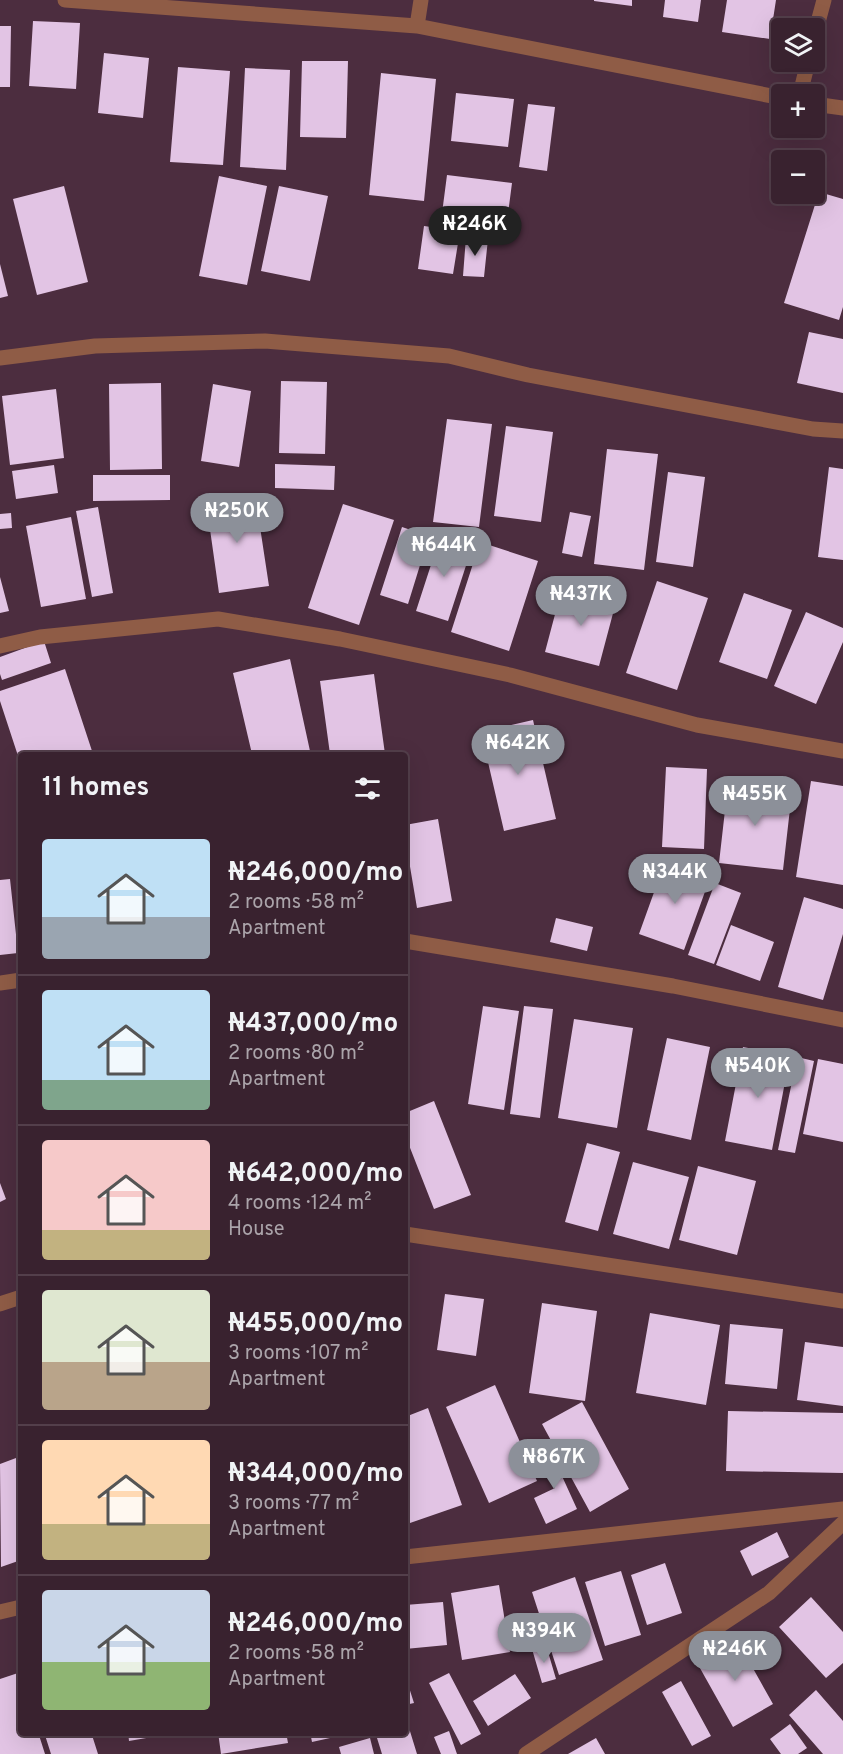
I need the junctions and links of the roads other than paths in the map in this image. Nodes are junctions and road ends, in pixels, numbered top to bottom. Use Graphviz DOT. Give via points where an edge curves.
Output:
graph roads {
  1 [pos="65,0"];
  2 [pos="421,0"];
  3 [pos="824,0"];
  4 [pos="819,18"];
  5 [pos="417,26"];
  6 [pos="771,96"];
  7 [pos="825,106"];
  8 [pos="843,108"];
  9 [pos="0,358"];
  10 [pos="843,431"];
  11 [pos="0,646"];
  12 [pos="843,751"];
  13 [pos="408,942"];
  14 [pos="18,980"];
  15 [pos="0,983"];
  16 [pos="843,1020"];
  17 [pos="408,1234"];
  18 [pos="18,1298"];
  19 [pos="843,1301"];
  20 [pos="0,1304"];
  21 [pos="843,1509"];
  22 [pos="843,1523"];
  23 [pos="408,1557"];
  24 [pos="18,1607"];
  25 [pos="0,1612"];
  26 [pos="526,1754"];
  1 -- 5 [label="street"];
  2 -- 5 [label="street"];
  3 -- 4 [label="street"];
  5 -- 6 [label="street"];
  7 -- 8 [label="street"];
  9 -- 10 [label="street" via="95,346 265,341 449,356 528,375 813,429"];
  11 -- 12 [label="street" via="40,638 218,620 340,639 510,675 697,725"];
  13 -- 16 [label="street" via="674,986"];
  14 -- 15 [label="street"];
  17 -- 19 [label="street"];
  18 -- 20 [label="street"];
  21 -- 23 [label="street"];
  22 -- 26 [label="street" via="769,1593"];
  24 -- 25 [label="street"];
}
